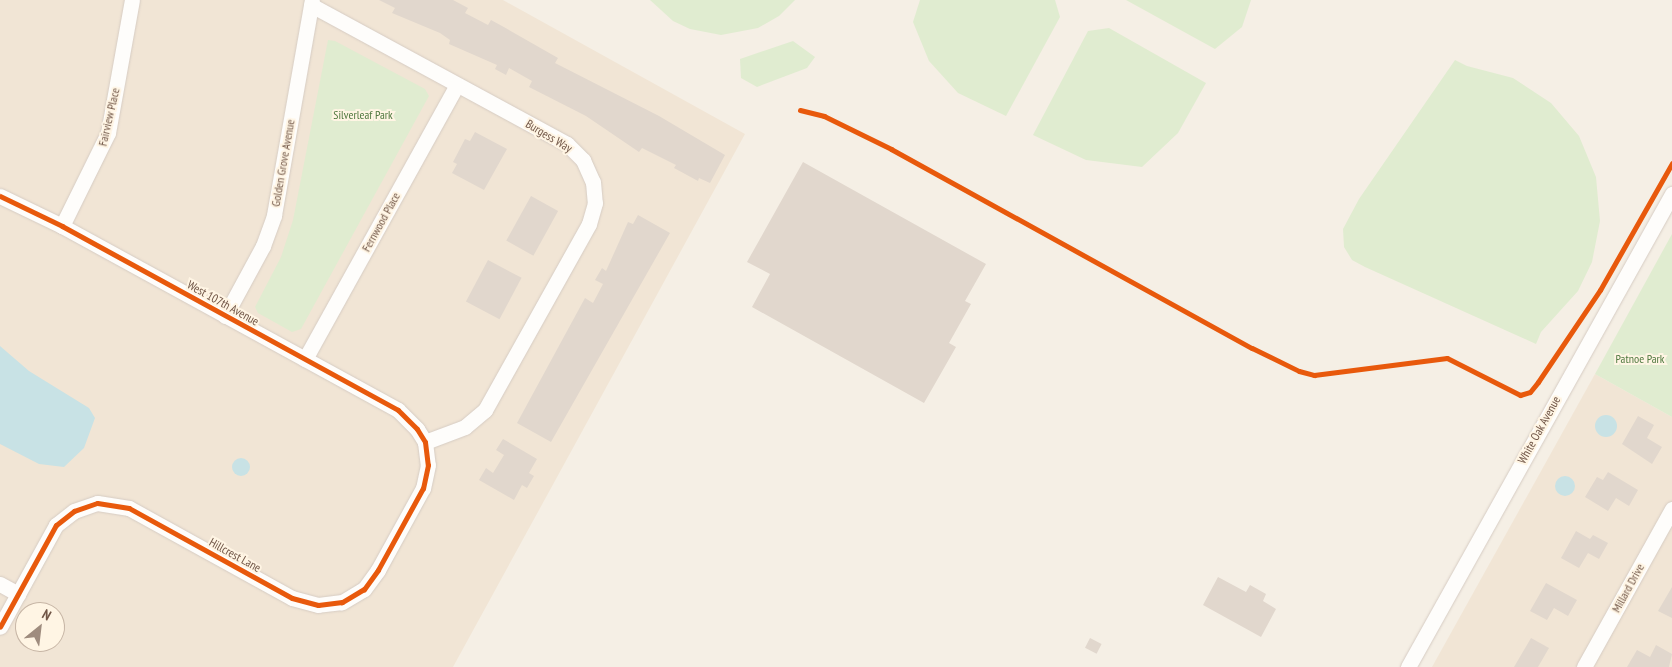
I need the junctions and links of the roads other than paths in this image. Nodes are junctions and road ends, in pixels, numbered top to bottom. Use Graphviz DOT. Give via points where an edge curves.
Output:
graph roads {
  1 [pos="132,0"];
  2 [pos="311,3"];
  3 [pos="457,85"];
  4 [pos="1672,194"];
  5 [pos="0,196"];
  6 [pos="62,226"];
  7 [pos="225,316"];
  8 [pos="305,359"];
  9 [pos="424,442"];
  10 [pos="1672,509"];
  11 [pos="0,584"];
  12 [pos="18,594"];
  13 [pos="0,627"];
  14 [pos="1408,667"];
  15 [pos="1584,667"];
  1 -- 6 [label="street, Fairview Place" via="108,133"];
  2 -- 3 [label="street, Burgess Way"];
  2 -- 7 [label="street, Golden Grove Avenue" via="271,226"];
  3 -- 8 [label="street, Fernwood Place"];
  3 -- 9 [label="street, Burgess Way" via="574,150 590,170 595,203 589,224 485,410 466,427"];
  4 -- 14 [label="street, White Oak Avenue"];
  5 -- 6 [label="street, West 107th Avenue"];
  6 -- 7 [label="street, West 107th Avenue"];
  7 -- 8 [label="street, West 107th Avenue"];
  8 -- 9 [label="street, West 107th Avenue" via="398,410 417,429"];
  9 -- 12 [label="street, Hillcrest Lane" via="427,476 417,499 372,581 342,602 318,605 292,598 130,508 108,503 85,506 56,525"];
  10 -- 15 [label="street, Millard Drive"];
  11 -- 12 [label="street"];
  12 -- 13 [label="street, Hillcrest Lane"];
}
